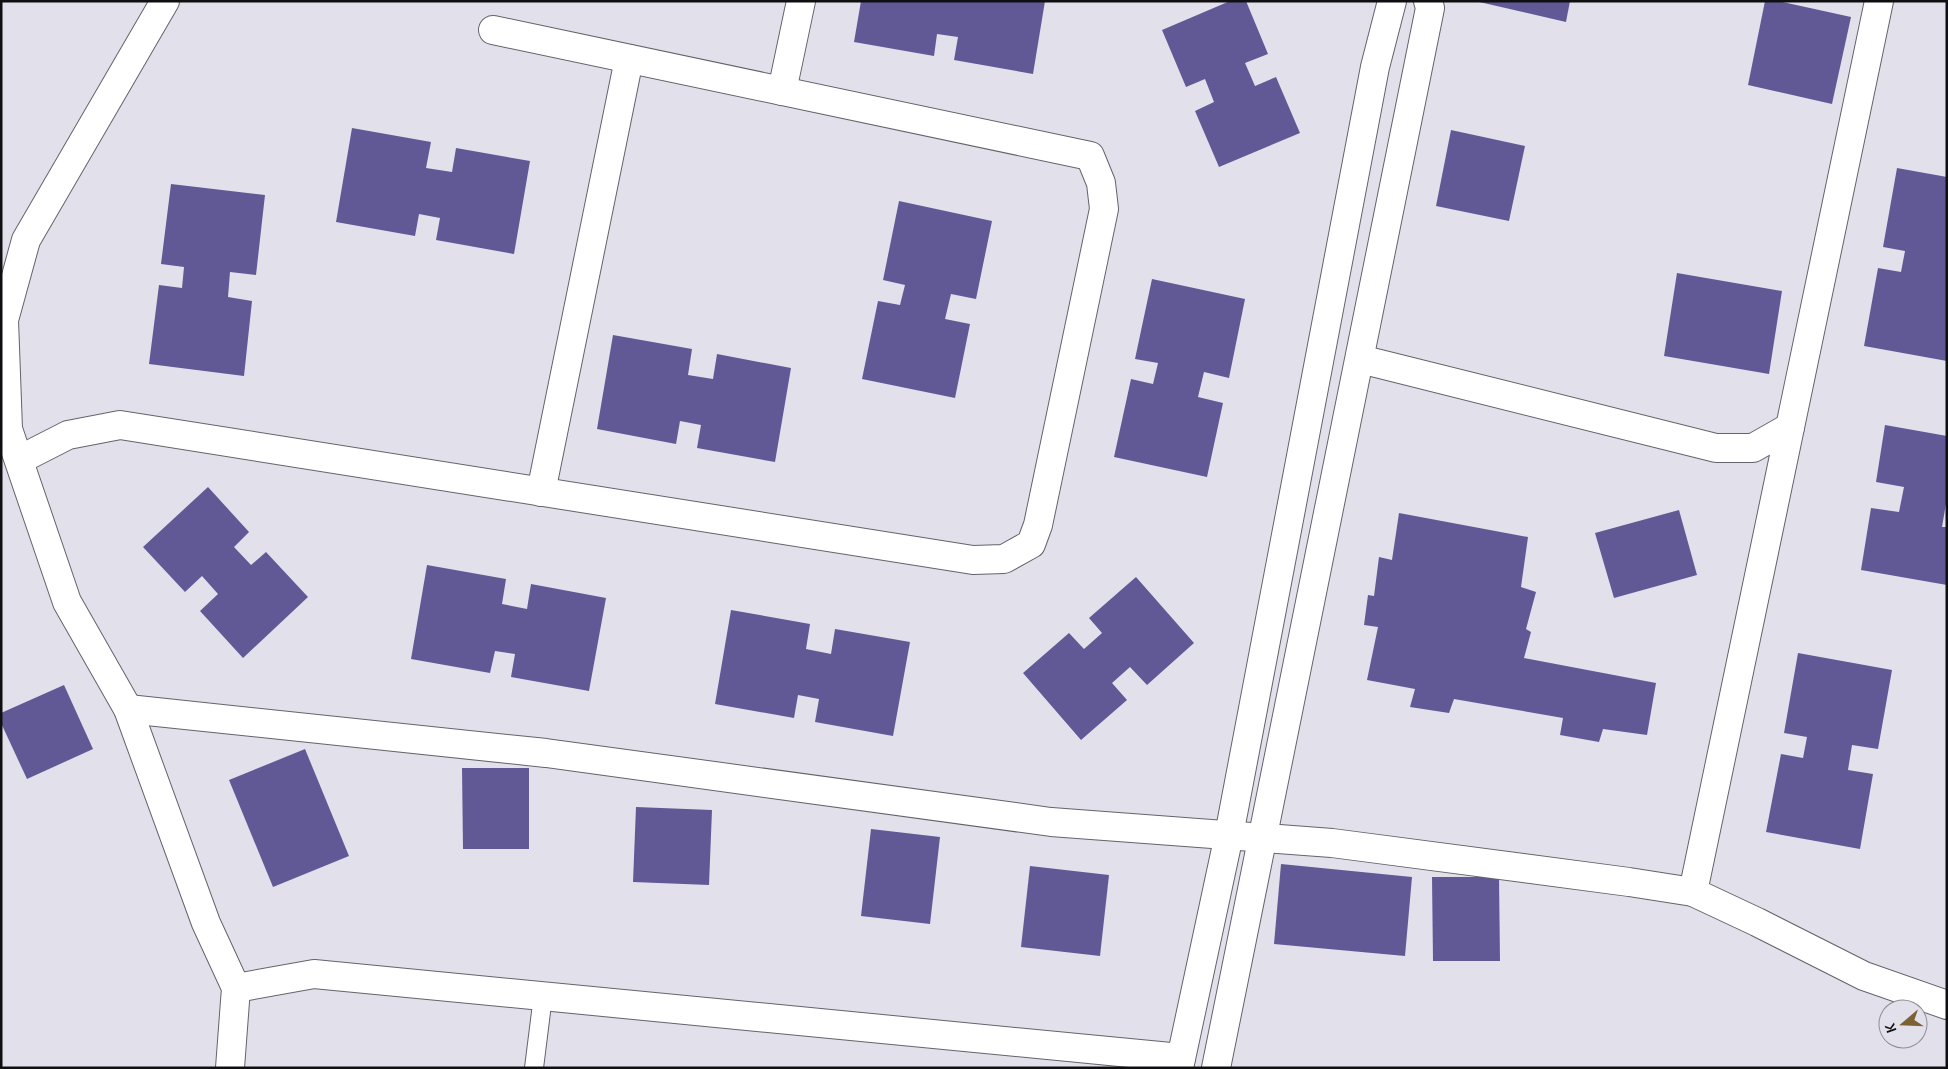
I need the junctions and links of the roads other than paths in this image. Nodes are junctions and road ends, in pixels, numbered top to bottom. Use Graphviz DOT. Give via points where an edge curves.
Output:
graph roads {
  1 [pos="166,1"];
  2 [pos="801,1"];
  3 [pos="1392,1"];
  4 [pos="1428,1"];
  5 [pos="1880,1"];
  6 [pos="493,30"];
  7 [pos="629,59"];
  8 [pos="782,91"];
  9 [pos="1360,359"];
  10 [pos="1790,427"];
  11 [pos="19,460"];
  12 [pos="541,492"];
  13 [pos="128,709"];
  14 [pos="1229,835"];
  15 [pos="1263,838"];
  16 [pos="1693,892"];
  17 [pos="236,988"];
  18 [pos="542,996"];
  19 [pos="1947,1006"];
  20 [pos="1180,1063"];
  21 [pos="230,1068"];
  22 [pos="534,1068"];
  23 [pos="1216,1068"];
  1 -- 11 [label="street" via="26,240 4,320 8,429"];
  2 -- 8 [label="street"];
  3 -- 14 [label="street" via="1375,68"];
  4 -- 9 [label="street" via="1430,8"];
  5 -- 10 [label="street"];
  6 -- 7 [label="street"];
  7 -- 8 [label="street"];
  7 -- 12 [label="street"];
  8 -- 12 [label="street" via="1090,156 1101,183 1104,209 1038,525 1031,544 1004,559 974,560"];
  9 -- 10 [label="street" via="1716,448 1753,448"];
  9 -- 15 [label="street"];
  10 -- 16 [label="street"];
  11 -- 12 [label="street" via="68,435 120,425"];
  11 -- 13 [label="street" via="67,602"];
  13 -- 14 [label="street" via="546,753 1052,822"];
  13 -- 17 [label="street" via="206,923"];
  14 -- 15 [label="street"];
  14 -- 20 [label="street"];
  15 -- 16 [label="street" via="1332,844"];
  15 -- 23 [label="street"];
  16 -- 19 [label="street" via="1864,976"];
  17 -- 18 [label="street" via="314,974"];
  17 -- 21 [label="street"];
  18 -- 20 [label="street"];
  18 -- 22 [label="lane"];
}
